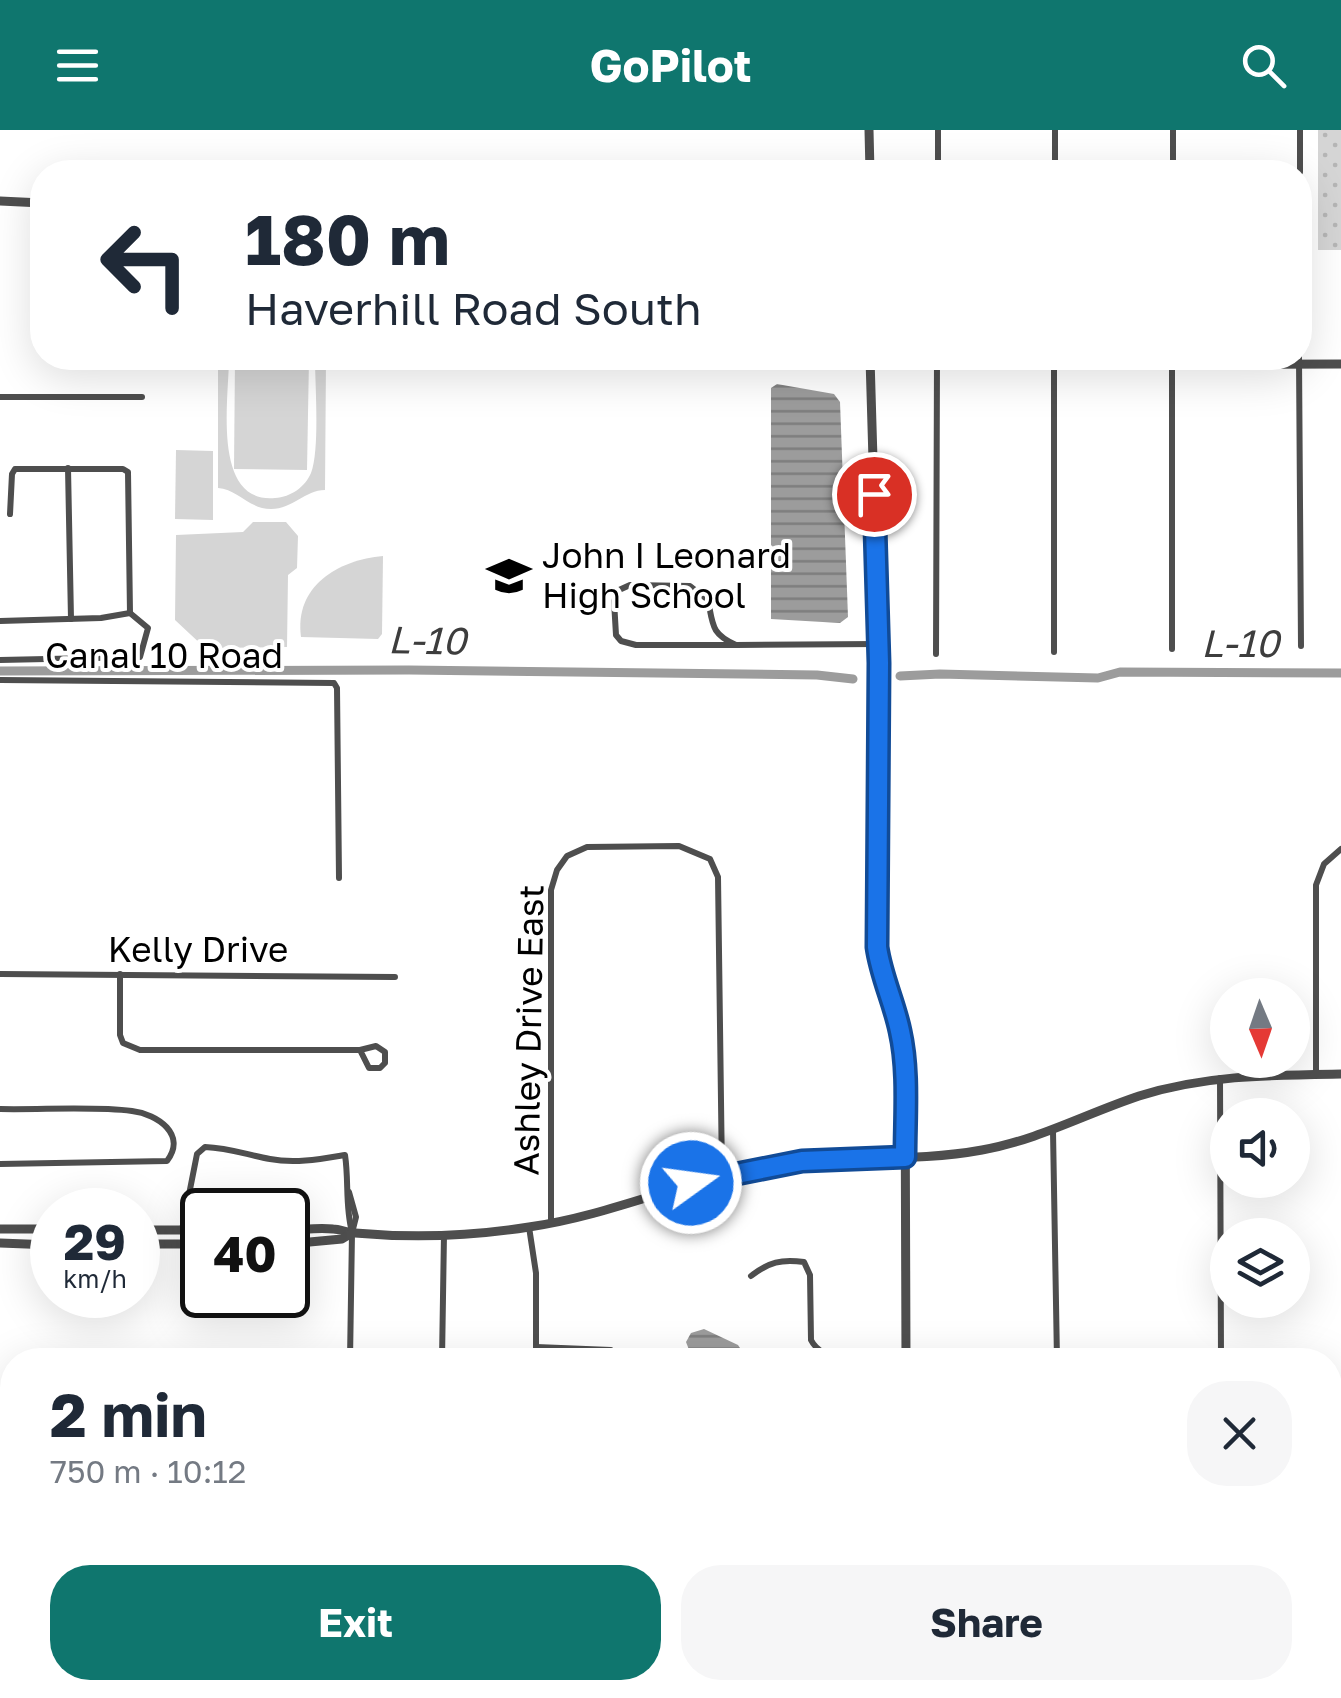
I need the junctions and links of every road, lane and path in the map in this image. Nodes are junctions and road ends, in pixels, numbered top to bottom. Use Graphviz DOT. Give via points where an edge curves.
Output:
graph roads {
  1 [pos="869,130"];
  2 [pos="938,130"];
  3 [pos="1055,130"];
  4 [pos="1173,130"];
  5 [pos="1300,130"];
  6 [pos="870,160"];
  7 [pos="938,160"];
  8 [pos="1055,160"];
  9 [pos="1173,160"];
  10 [pos="1300,160"];
  11 [pos="0,201"];
  12 [pos="30,202"];
  13 [pos="1312,362"];
  14 [pos="1341,364"];
  15 [pos="870,370"];
  16 [pos="937,370"];
  17 [pos="1054,370"];
  18 [pos="1172,370"];
  19 [pos="1299,370"];
  20 [pos="142,396"];
  21 [pos="0,397"];
  22 [pos="68,468"];
  23 [pos="10,514"];
  24 [pos="130,613"];
  25 [pos="71,619"];
  26 [pos="0,621"];
  27 [pos="878,644"];
  28 [pos="736,646"];
  29 [pos="1302,646"];
  30 [pos="1172,649"];
  31 [pos="1054,652"];
  32 [pos="936,654"];
  33 [pos="0,660"];
  34 [pos="0,680"];
  35 [pos="1341,849"];
  36 [pos="340,878"];
  37 [pos="0,974"];
  38 [pos="120,974"];
  39 [pos="395,977"];
  40 [pos="360,1050"];
  41 [pos="1341,1074"];
  42 [pos="1310,1075"];
  43 [pos="1316,1075"];
  44 [pos="1220,1078"];
  45 [pos="0,1109"];
  46 [pos="1053,1132"];
  47 [pos="905,1157"];
  48 [pos="0,1164"];
  49 [pos="722,1175"];
  50 [pos="189,1188"];
  51 [pos="551,1224"];
  52 [pos="529,1228"];
  53 [pos="0,1229"];
  54 [pos="30,1230"];
  55 [pos="310,1230"];
  56 [pos="352,1234"];
  57 [pos="444,1234"];
  58 [pos="310,1242"];
  59 [pos="0,1244"];
  60 [pos="30,1245"];
  61 [pos="751,1276"];
  62 [pos="536,1347"];
  63 [pos="350,1348"];
  64 [pos="442,1348"];
  65 [pos="561,1348"];
  66 [pos="816,1348"];
  67 [pos="906,1348"];
  68 [pos="1057,1348"];
  69 [pos="1221,1348"];
  1 -- 6 [label="street"];
  2 -- 7 [label="street"];
  3 -- 8 [label="street"];
  4 -- 9 [label="street"];
  5 -- 10 [label="street"];
  11 -- 12 [label="street"];
  13 -- 14 [label="street"];
  15 -- 27 [label="street"];
  16 -- 32 [label="street"];
  17 -- 31 [label="street"];
  18 -- 30 [label="street"];
  19 -- 29 [label="street"];
  20 -- 21 [label="street"];
  22 -- 23 [label="street" via="15,470"];
  22 -- 24 [label="street" via="128,472"];
  22 -- 25 [label="street"];
  24 -- 25 [label="street"];
  24 -- 33 [label="street" via="148,628 140,657"];
  25 -- 26 [label="street"];
  27 -- 28 [label="street"];
  27 -- 47 [label="street" via="877,947 904,1051"];
  28 -- 28 [label="street" via="720,638 708,600 690,586 630,584 614,601 621,641"];
  34 -- 36 [label="street, Canal 10 Road" via="328,681 337,688"];
  35 -- 43 [label="street" via="1324,864 1316,885"];
  37 -- 38 [label="street, Kelly Drive"];
  38 -- 39 [label="street, Kelly Drive"];
  38 -- 40 [label="street" via="120,1036 130,1047"];
  41 -- 43 [label="street"];
  42 -- 43 [label="street"];
  44 -- 46 [label="street" via="1140,1096"];
  44 -- 69 [label="street"];
  45 -- 48 [label="street" via="132,1110 171,1130 172,1152 167,1162"];
  46 -- 47 [label="street" via="982,1150"];
  46 -- 68 [label="street"];
  47 -- 49 [label="street" via="802,1161"];
  47 -- 67 [label="street"];
  49 -- 51 [label="street"];
  49 -- 51 [label="street, Ashley Drive East" via="718,877 710,860 688,849 587,848 567,856 552,890"];
  50 -- 56 [label="street" via="205,1147 271,1160 345,1155 356,1217"];
  51 -- 52 [label="street"];
  52 -- 57 [label="street"];
  52 -- 62 [label="street"];
  53 -- 54 [label="street"];
  55 -- 56 [label="street"];
  56 -- 57 [label="street"];
  56 -- 58 [label="street"];
  56 -- 63 [label="street"];
  57 -- 64 [label="street"];
  59 -- 60 [label="street"];
  61 -- 66 [label="street" via="767,1264 804,1262"];
  62 -- 65 [label="street"];
}
